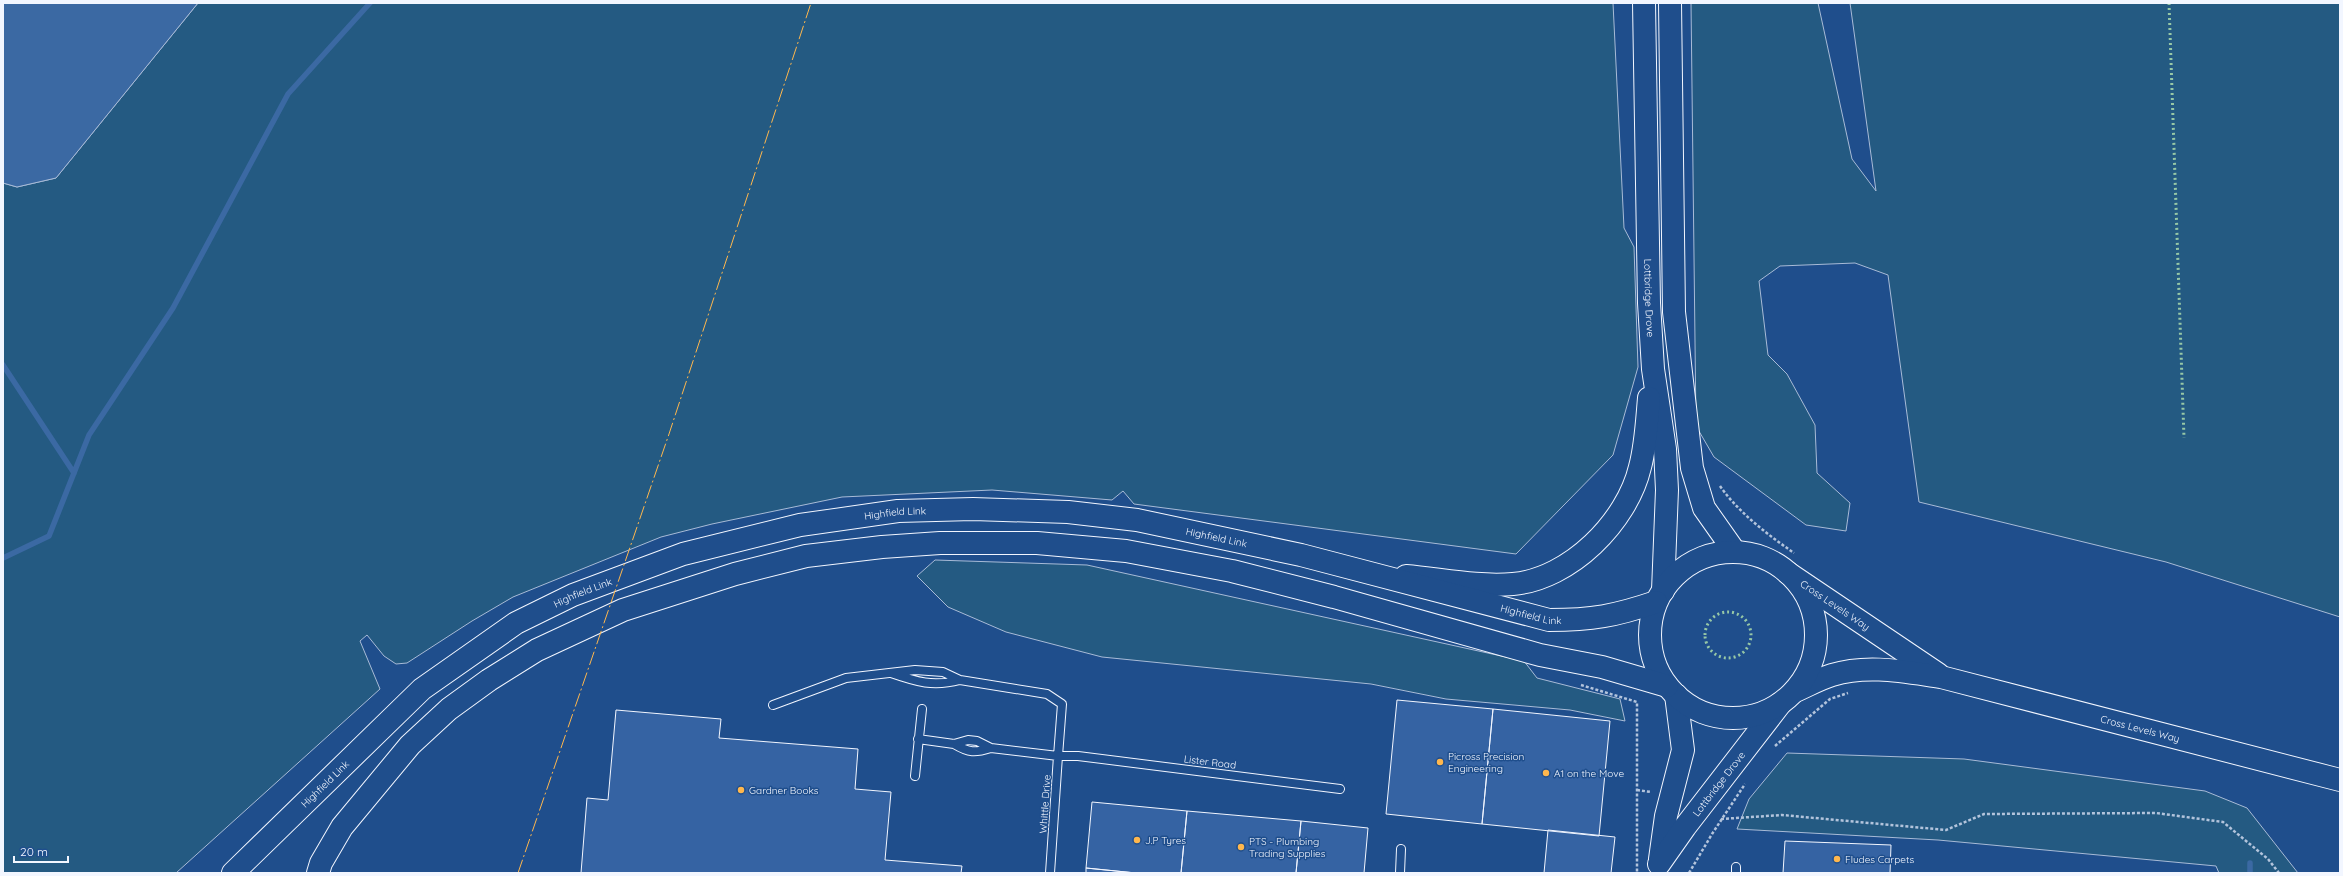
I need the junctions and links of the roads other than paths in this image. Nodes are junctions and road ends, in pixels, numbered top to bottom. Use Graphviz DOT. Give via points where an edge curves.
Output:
graph roads {
  1 [pos="1644,3"];
  2 [pos="1670,3"];
  3 [pos="1653,369"];
  4 [pos="1735,552"];
  5 [pos="1792,564"];
  6 [pos="1374,574"];
  7 [pos="1659,597"];
  8 [pos="888,672"];
  9 [pos="1941,677"];
  10 [pos="960,680"];
  11 [pos="1672,691"];
  12 [pos="1788,698"];
  13 [pos="773,705"];
  14 [pos="922,709"];
  15 [pos="918,740"];
  16 [pos="954,744"];
  17 [pos="991,748"];
  18 [pos="1058,756"];
  19 [pos="915,776"];
  20 [pos="2340,780"];
  21 [pos="1340,789"];
  22 [pos="1401,849"];
  23 [pos="1658,868"];
  24 [pos="233,873"];
  25 [pos="318,873"];
  26 [pos="1050,873"];
  27 [pos="1400,873"];
  1 -- 3 [label="main road, Lottbridge Drove" via="1648,295"];
  2 -- 4 [label="main road" via="1674,312 1692,468 1704,508"];
  3 -- 6 [label="main road" via="1640,468 1626,501 1607,530 1582,555 1547,575 1514,584 1481,585"];
  3 -- 7 [label="main road, Lottbridge Drove" via="1665,449 1667,490"];
  4 -- 5 [label="main road" via="1754,555 1772,562"];
  4 -- 7 [label="main road" via="1714,554 1694,562 1676,575"];
  5 -- 9 [label="main road, Cross Levels Way"];
  5 -- 12 [label="main road, Lottbridge Drove" via="1812,609 1816,631 1815,652 1808,673"];
  6 -- 7 [label="main road, Highfield Link" via="1549,620 1585,620 1617,615"];
  6 -- 24 [label="main road, Highfield Link" via="1214,535 1137,520 1068,512 973,509 898,511 800,525 738,539 683,554 580,592 516,623 422,689"];
  7 -- 11 [label="main road" via="1650,626 1651,648 1657,668"];
  8 -- 10 [label="lane" via="943,672"];
  8 -- 10 [label="lane" via="916,682 934,684"];
  8 -- 13 [label="lane" via="846,678"];
  9 -- 12 [label="main road, Cross Levels Way" via="1865,669 1831,675"];
  9 -- 20 [label="main road, Cross Levels Way"];
  10 -- 18 [label="lane, Whittle Drive" via="1047,694 1062,704"];
  11 -- 12 [label="main road, Cross Levels Way" via="1694,709 1715,717 1760,714"];
  11 -- 23 [label="main road, Lottbridge Drove" via="1683,750 1666,816"];
  11 -- 25 [label="main road" via="1602,667 1540,655 1334,597 1232,571 1126,551 1038,543 940,543 806,556 735,574 622,610 537,650 489,680 449,709 410,745 342,827 321,862"];
  12 -- 23 [label="main road, Lottbridge Drove" via="1685,827"];
  14 -- 15 [label="lane"];
  15 -- 16 [label="lane"];
  15 -- 19 [label="lane"];
  16 -- 17 [label="lane" via="968,740 977,741"];
  16 -- 17 [label="lane" via="968,752 976,753"];
  17 -- 18 [label="lane"];
  18 -- 21 [label="lane, Lister Road" via="1078,756"];
  18 -- 26 [label="lane, Whittle Drive"];
  22 -- 27 [label="lane"];
}
